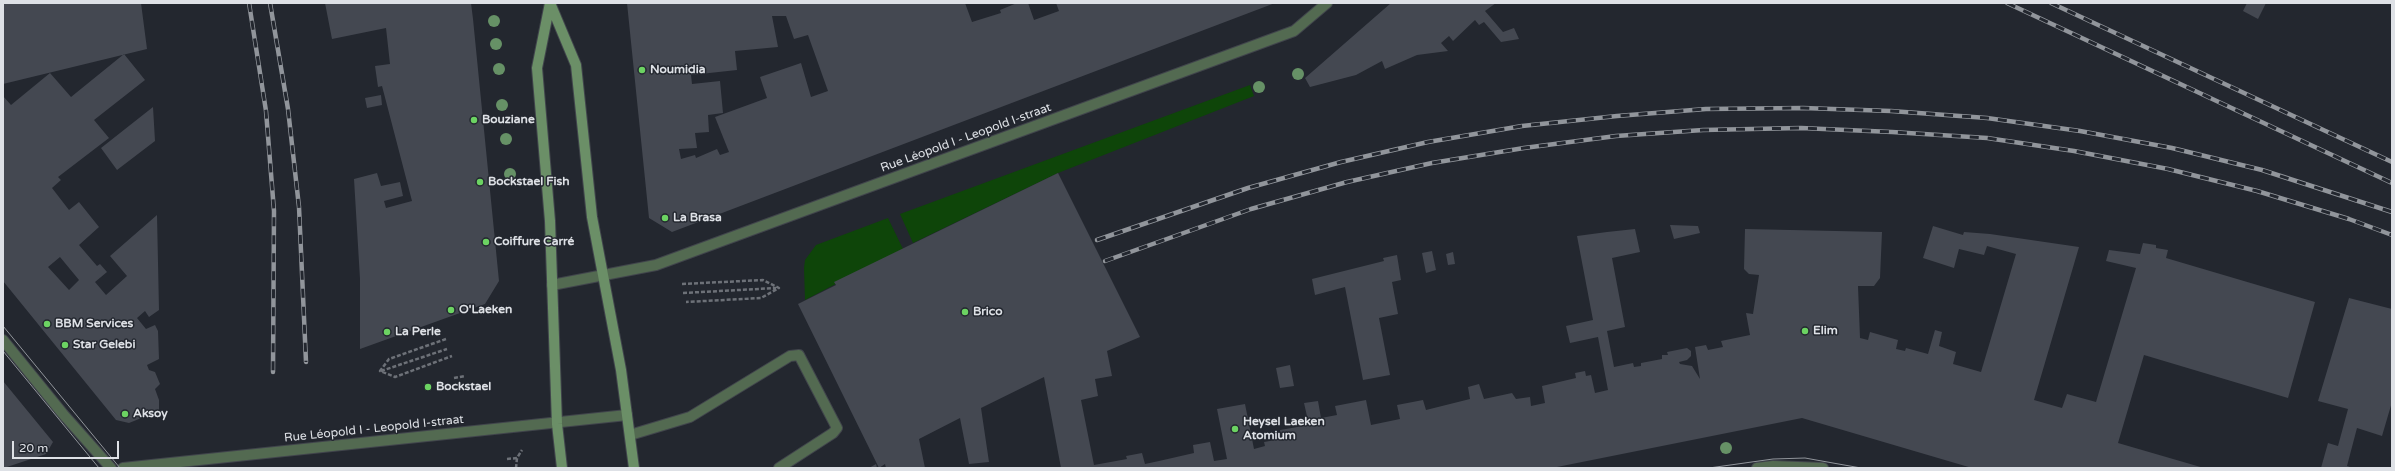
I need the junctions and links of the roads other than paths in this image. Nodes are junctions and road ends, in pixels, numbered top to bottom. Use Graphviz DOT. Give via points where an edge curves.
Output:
graph roads {
  1 [pos="550,3"];
  2 [pos="1327,3"];
  3 [pos="603,276"];
  4 [pos="552,285"];
  5 [pos="3,340"];
  6 [pos="627,415"];
  7 [pos="557,424"];
  8 [pos="630,435"];
  9 [pos="111,468"];
  10 [pos="123,468"];
  11 [pos="562,468"];
  12 [pos="634,468"];
  13 [pos="779,468"];
  14 [pos="1757,468"];
  15 [pos="1822,468"];
  1 -- 3 [label="main road" via="576,65 592,217"];
  1 -- 4 [label="main road" via="537,68 550,221"];
  2 -- 3 [label="street, Rue Léopold I - Leopold I-straat" via="1294,31 656,266"];
  3 -- 4 [label="street, Rue Léopold I - Leopold I-straat"];
  3 -- 6 [label="main road"];
  4 -- 7 [label="main road"];
  5 -- 9 [label="street"];
  6 -- 7 [label="street, Rue Léopold I - Leopold I-straat"];
  6 -- 8 [label="main road"];
  7 -- 10 [label="street, Rue Léopold I - Leopold I-straat"];
  7 -- 11 [label="main road"];
  8 -- 12 [label="main road"];
  8 -- 13 [label="street" via="690,417 790,356 799,355 837,428"];
  14 -- 15 [label="street"];
}
